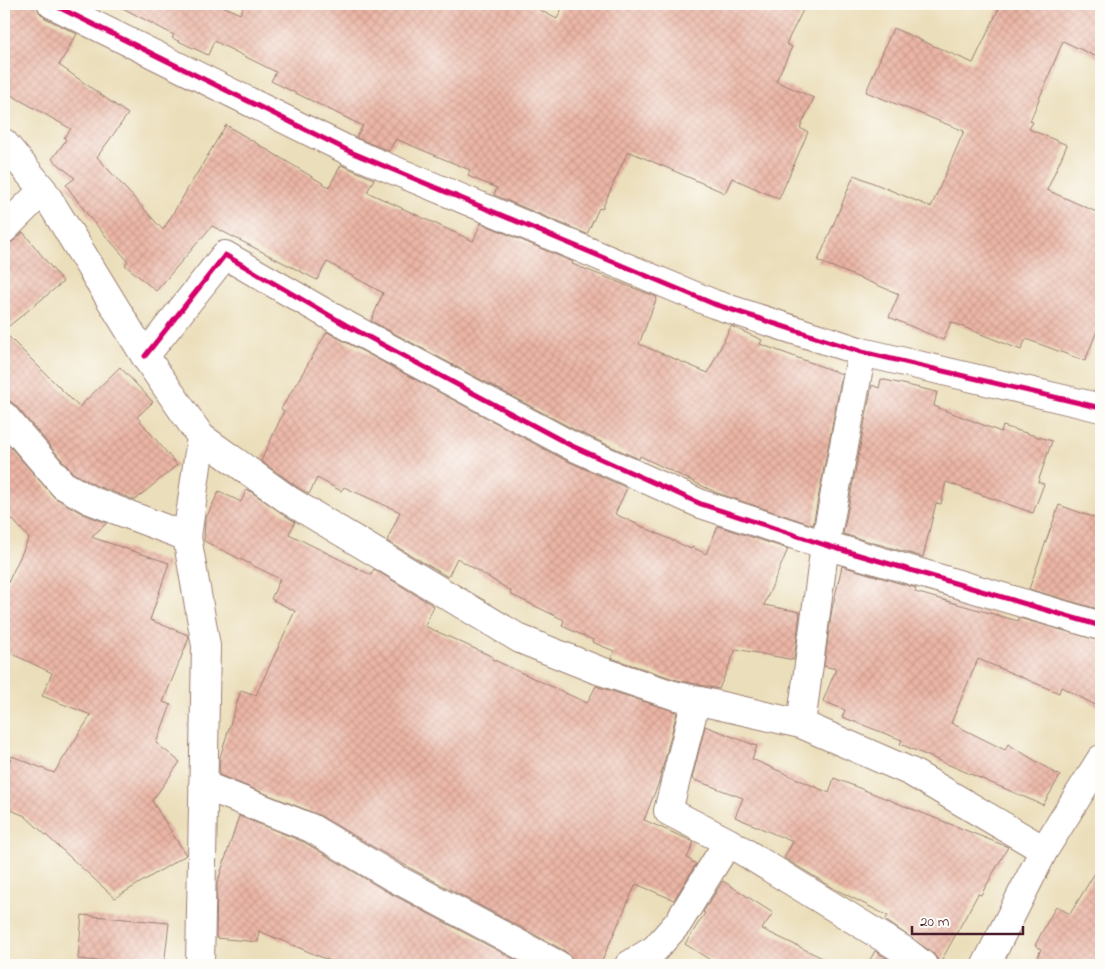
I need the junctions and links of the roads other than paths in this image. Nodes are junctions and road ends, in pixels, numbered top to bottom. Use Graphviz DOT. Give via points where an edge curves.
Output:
graph roads {
  1 [pos="52,4"];
  2 [pos="97,14"];
  3 [pos="4,143"];
  4 [pos="43,190"];
  5 [pos="4,229"];
  6 [pos="862,352"];
  7 [pos="146,356"];
  8 [pos="1101,408"];
  9 [pos="4,416"];
  10 [pos="201,437"];
  11 [pos="187,536"];
  12 [pos="825,545"];
  13 [pos="1101,626"];
  14 [pos="696,700"];
  15 [pos="802,724"];
  16 [pos="1101,759"];
  17 [pos="203,785"];
  18 [pos="728,842"];
  19 [pos="1044,850"];
  20 [pos="200,965"];
  21 [pos="558,965"];
  22 [pos="629,965"];
  23 [pos="923,965"];
  24 [pos="986,965"];
  1 -- 2 [label="street"];
  2 -- 6 [label="street" via="353,153 714,304"];
  3 -- 4 [label="street"];
  4 -- 5 [label="street"];
  4 -- 7 [label="street"];
  6 -- 8 [label="street"];
  6 -- 12 [label="street"];
  7 -- 10 [label="street"];
  7 -- 12 [label="street" via="224,255 346,325 570,445 701,504"];
  9 -- 11 [label="street" via="63,485 90,500"];
  10 -- 11 [label="street"];
  10 -- 14 [label="street" via="290,501 520,639 595,669"];
  11 -- 17 [label="street" via="206,646"];
  12 -- 13 [label="street"];
  12 -- 15 [label="street"];
  14 -- 15 [label="street"];
  14 -- 18 [label="street" via="668,811"];
  15 -- 19 [label="street" via="911,772"];
  16 -- 19 [label="street"];
  17 -- 20 [label="street"];
  17 -- 21 [label="street" via="311,828 391,876"];
  18 -- 22 [label="street" via="678,923 655,949"];
  18 -- 23 [label="street"];
  19 -- 24 [label="street"];
}
